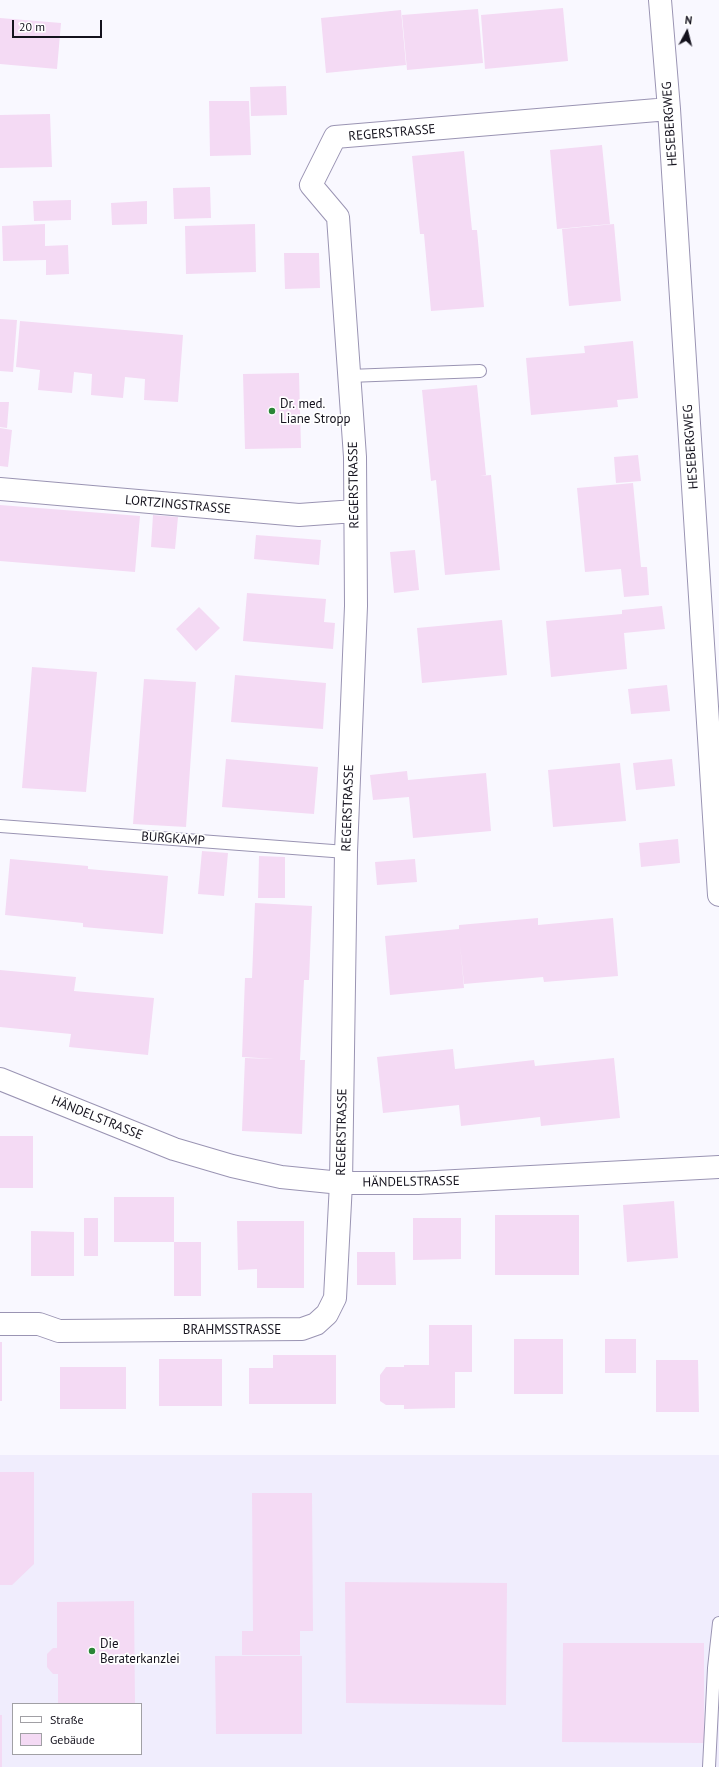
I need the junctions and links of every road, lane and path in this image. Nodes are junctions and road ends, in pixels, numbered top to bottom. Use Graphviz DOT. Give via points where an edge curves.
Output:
graph roads {
  1 [pos="660,0"];
  2 [pos="669,109"];
  3 [pos="480,371"];
  4 [pos="349,376"];
  5 [pos="0,489"];
  6 [pos="355,511"];
  7 [pos="0,826"];
  8 [pos="346,852"];
  9 [pos="719,895"];
  10 [pos="0,1079"];
  11 [pos="719,1167"];
  12 [pos="341,1183"];
  13 [pos="0,1324"];
  14 [pos="719,1623"];
  15 [pos="709,1767"];
  1 -- 2 [label="street, HESEBERGWEG"];
  2 -- 4 [label="street, REGERSTRASSE" via="335,138 311,185 338,217"];
  2 -- 9 [label="street, HESEBERGWEG"];
  3 -- 4 [label="lane"];
  4 -- 6 [label="street, REGERSTRASSE" via="355,457"];
  5 -- 6 [label="street, LORTZINGSTRASSE" via="299,515"];
  6 -- 8 [label="street, REGERSTRASSE" via="356,606"];
  7 -- 8 [label="lane, BURGKAMP"];
  8 -- 12 [label="street, REGERSTRASSE"];
  10 -- 12 [label="street, HÄNDELSTRASSE" via="174,1149 280,1177"];
  11 -- 12 [label="street, HÄNDELSTRASSE" via="418,1183"];
  12 -- 13 [label="street, BRAHMSSTRASSE" via="335,1298 327,1314 316,1324 302,1329 59,1331 39,1324"];
  14 -- 15 [label="lane"];
}
